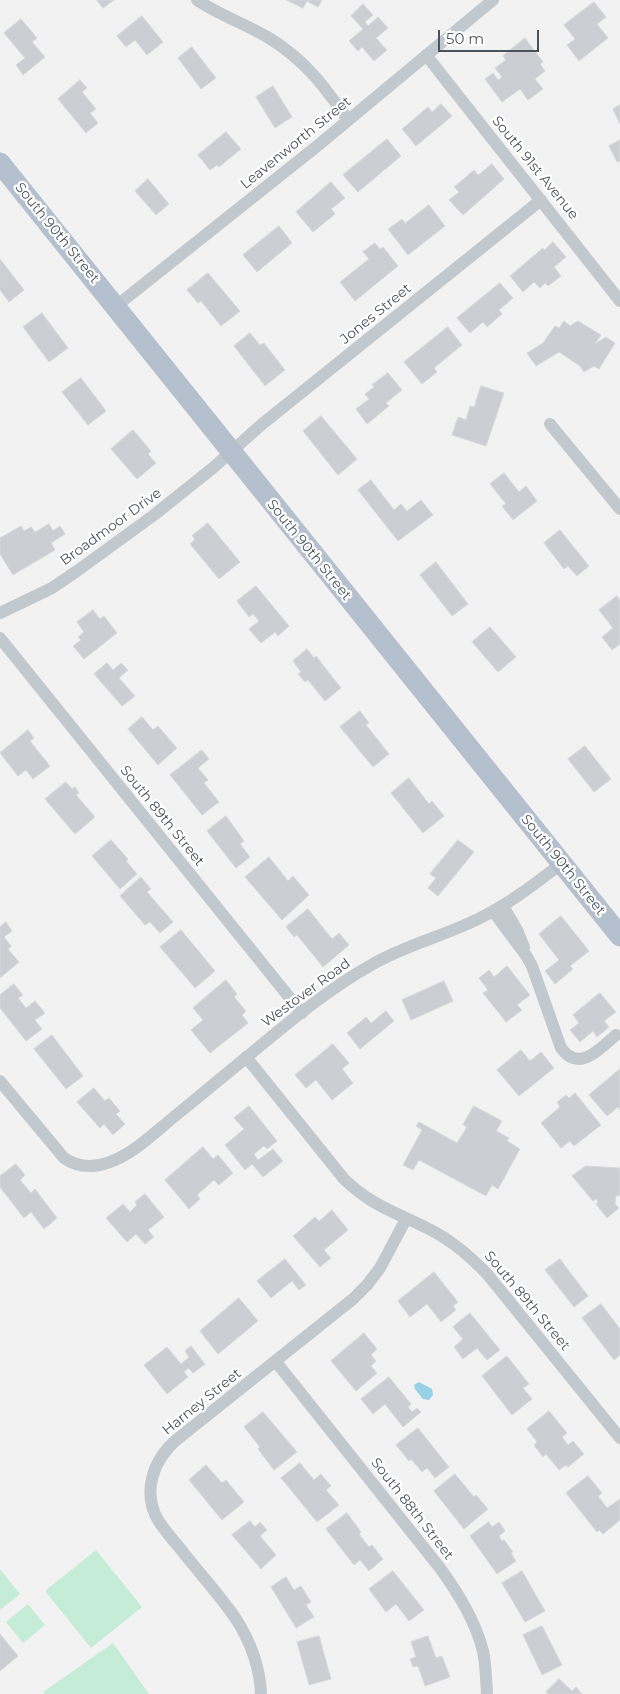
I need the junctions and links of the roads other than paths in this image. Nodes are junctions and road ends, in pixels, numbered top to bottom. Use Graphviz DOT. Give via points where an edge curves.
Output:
graph roads {
  1 [pos="197,0"];
  2 [pos="493,0"];
  3 [pos="426,55"];
  4 [pos="348,120"];
  5 [pos="0,163"];
  6 [pos="541,200"];
  7 [pos="620,301"];
  8 [pos="115,306"];
  9 [pos="550,424"];
  10 [pos="231,452"];
  11 [pos="620,509"];
  12 [pos="0,613"];
  13 [pos="0,638"];
  14 [pos="562,864"];
  15 [pos="498,909"];
  16 [pos="620,936"];
  17 [pos="302,1013"];
  18 [pos="616,1035"];
  19 [pos="246,1058"];
  20 [pos="0,1081"];
  21 [pos="406,1219"];
  22 [pos="276,1362"];
  23 [pos="620,1438"];
  24 [pos="261,1694"];
  25 [pos="487,1694"];
  1 -- 4 [label="street" via="292,53 317,78"];
  2 -- 3 [label="street, Leavenworth Street"];
  3 -- 4 [label="street, Leavenworth Street"];
  3 -- 6 [label="street, South 91st Avenue"];
  4 -- 8 [label="street, Leavenworth Street"];
  5 -- 8 [label="main road, South 90th Street"];
  6 -- 7 [label="street, South 91st Avenue"];
  6 -- 10 [label="street, Jones Street"];
  8 -- 10 [label="main road, South 90th Street"];
  9 -- 11 [label="street"];
  10 -- 12 [label="street, Broadmoor Drive" via="154,515 77,571 52,588"];
  10 -- 14 [label="main road, South 90th Street"];
  13 -- 17 [label="street, South 89th Street"];
  14 -- 15 [label="street, Westover Road"];
  14 -- 16 [label="main road, South 90th Street"];
  15 -- 17 [label="street, Westover Road" via="373,964"];
  15 -- 18 [label="street" via="532,966 561,1048 569,1057 587,1058"];
  17 -- 19 [label="street, Westover Road"];
  19 -- 20 [label="street, Westover Road" via="134,1148 96,1166 83,1166 64,1158"];
  19 -- 21 [label="street, South 89th Street" via="344,1179 368,1200"];
  21 -- 22 [label="street, Harney Street" via="368,1285"];
  21 -- 23 [label="street, South 89th Street" via="452,1243 488,1274"];
  22 -- 24 [label="street, Harney Street" via="166,1449 158,1461 151,1486 157,1518 245,1634 258,1672"];
  22 -- 25 [label="street, South 88th Street" via="456,1590 482,1650"];
}
